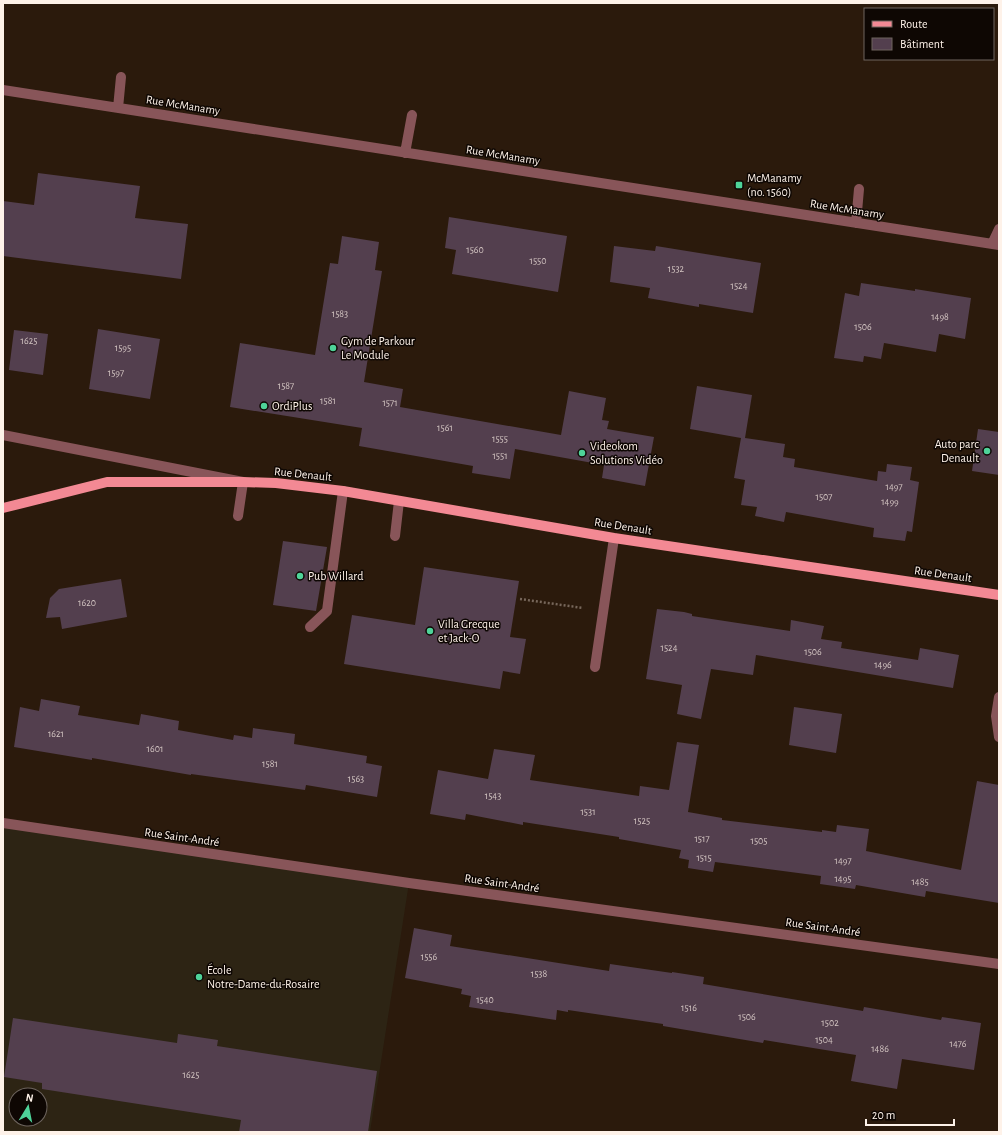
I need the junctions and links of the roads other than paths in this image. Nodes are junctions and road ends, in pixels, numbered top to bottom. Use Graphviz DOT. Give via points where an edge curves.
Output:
graph roads {
  1 [pos="121,77"];
  2 [pos="3,90"];
  3 [pos="118,108"];
  4 [pos="412,115"];
  5 [pos="405,153"];
  6 [pos="859,189"];
  7 [pos="856,223"];
  8 [pos="999,229"];
  9 [pos="995,245"];
  10 [pos="3,435"];
  11 [pos="243,482"];
  12 [pos="343,491"];
  13 [pos="400,501"];
  14 [pos="3,508"];
  15 [pos="238,516"];
  16 [pos="395,536"];
  17 [pos="614,538"];
  18 [pos="999,596"];
  19 [pos="310,626"];
  20 [pos="595,667"];
  21 [pos="999,697"];
  22 [pos="999,737"];
  23 [pos="3,823"];
  24 [pos="999,964"];
  1 -- 3 [label="street"];
  2 -- 3 [label="street, Rue McManamy"];
  3 -- 5 [label="street, Rue McManamy"];
  4 -- 5 [label="street"];
  5 -- 7 [label="street, Rue McManamy"];
  6 -- 7 [label="street"];
  7 -- 9 [label="street, Rue McManamy"];
  8 -- 9 [label="street"];
  10 -- 11 [label="street, Rue Denault"];
  11 -- 12 [label="main road, Rue Denault"];
  11 -- 14 [label="main road, Rue Denault" via="107,482"];
  11 -- 15 [label="street"];
  12 -- 13 [label="main road, Rue Denault"];
  12 -- 19 [label="street" via="327,611"];
  13 -- 16 [label="street"];
  13 -- 17 [label="main road, Rue Denault"];
  17 -- 18 [label="main road, Rue Denault"];
  17 -- 20 [label="street"];
  21 -- 22 [label="street" via="996,716"];
  23 -- 24 [label="street, Rue Saint-André" via="402,882"];
}
